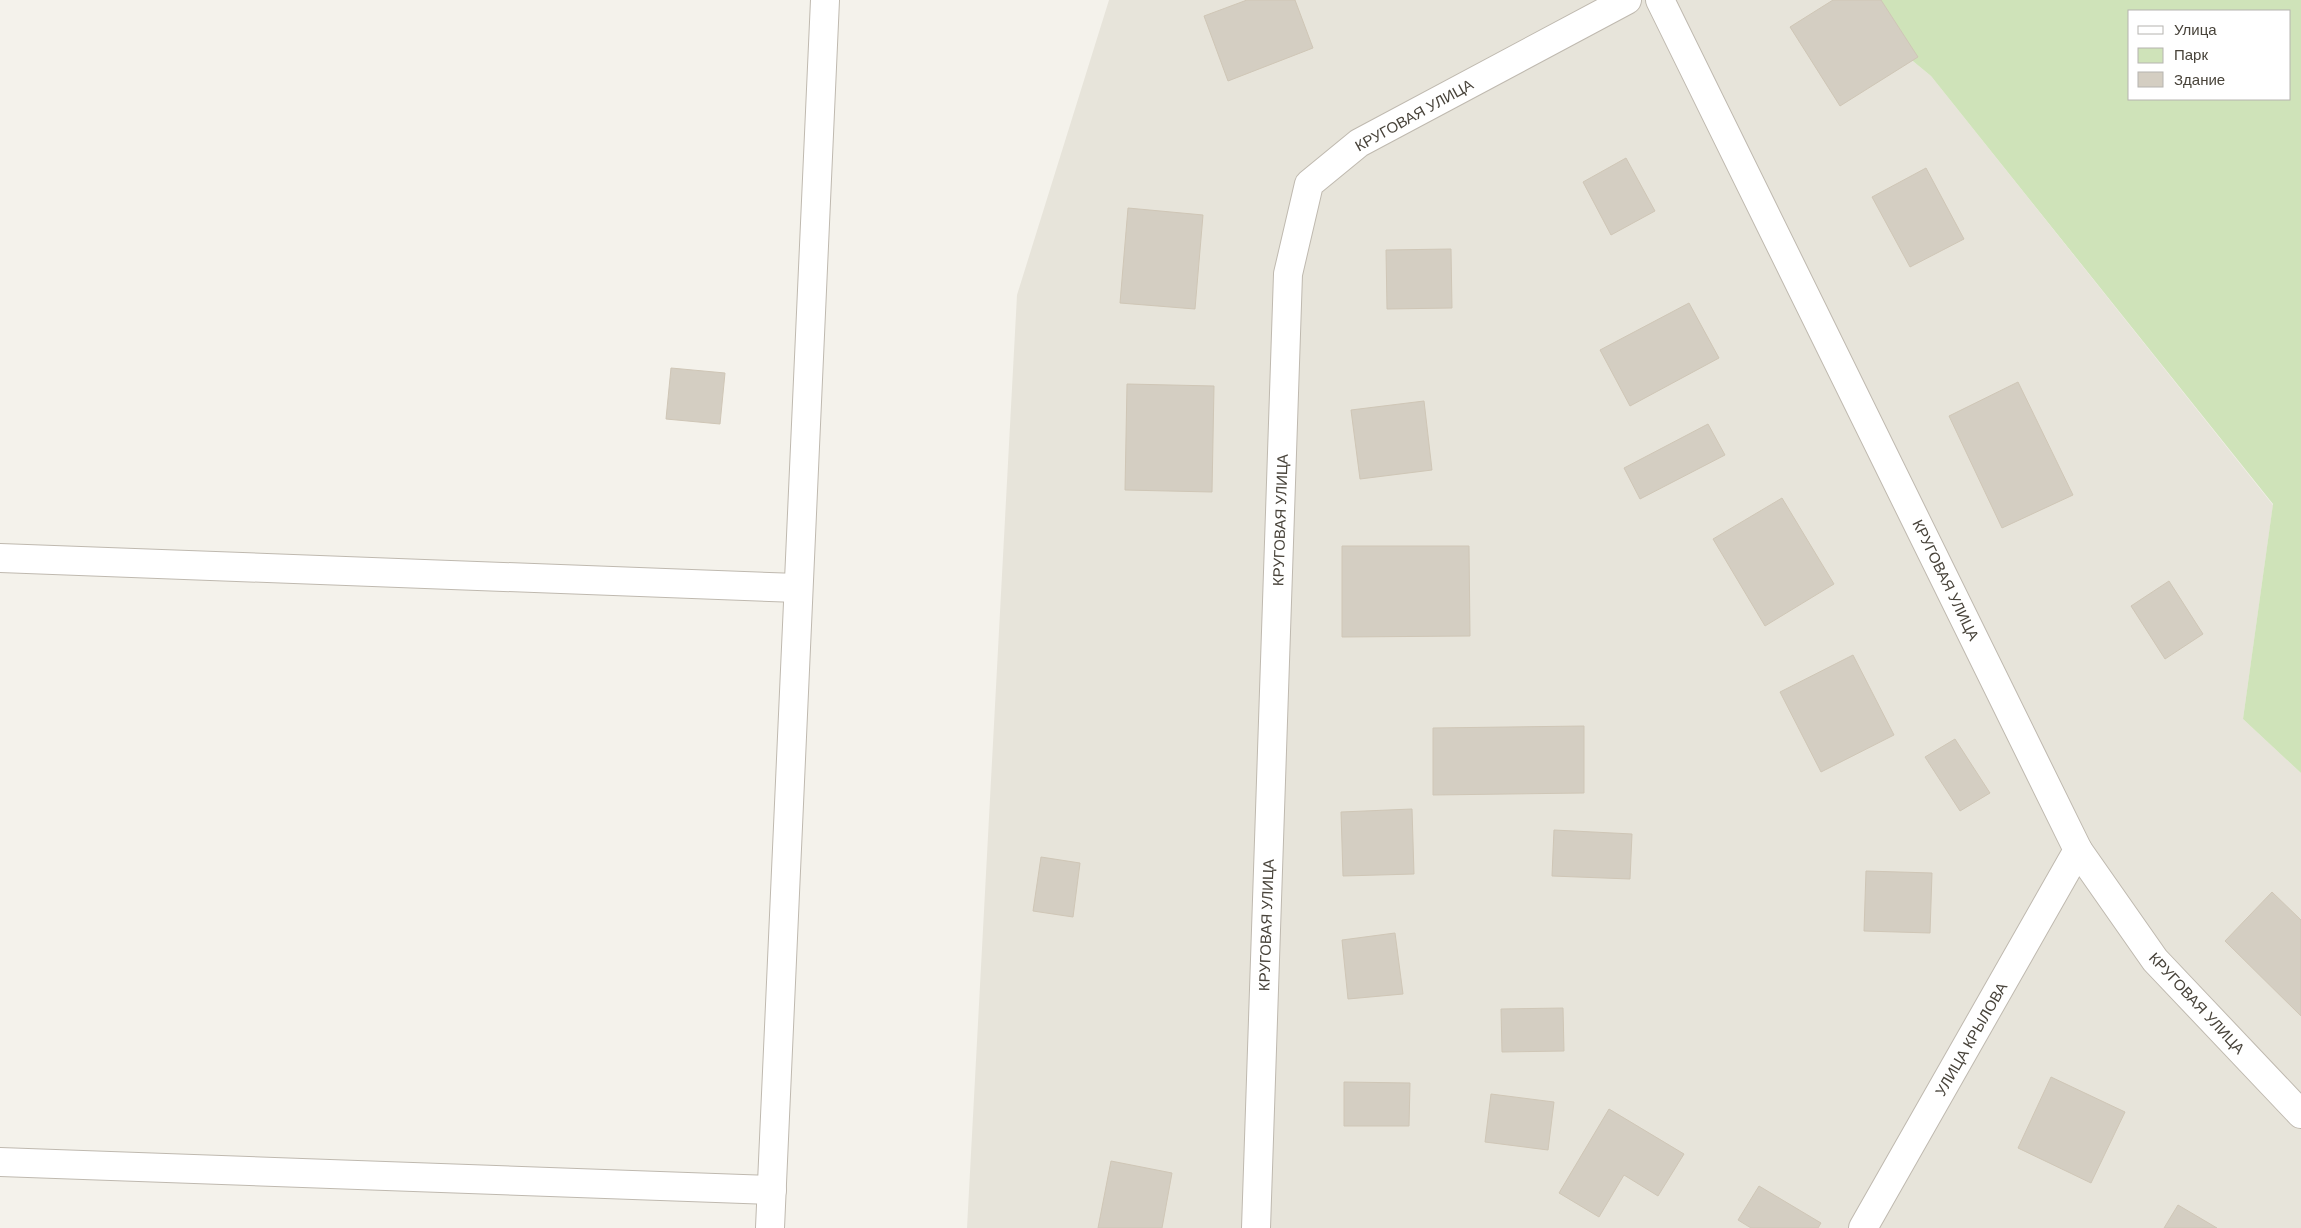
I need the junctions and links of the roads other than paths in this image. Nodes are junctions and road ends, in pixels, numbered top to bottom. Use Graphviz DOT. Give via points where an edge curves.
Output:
graph roads {
  1 [pos="825,0"];
  2 [pos="1628,0"];
  3 [pos="1660,0"];
  4 [pos="0,558"];
  5 [pos="798,588"];
  6 [pos="2078,850"];
  7 [pos="2301,1114"];
  8 [pos="0,1162"];
  9 [pos="772,1190"];
  10 [pos="770,1228"];
  11 [pos="1256,1228"];
  12 [pos="1864,1228"];
  1 -- 5 [label="street"];
  2 -- 11 [label="street, КРУГОВАЯ УЛИЦА" via="1359,143 1308,184 1288,274"];
  3 -- 6 [label="street, КРУГОВАЯ УЛИЦА"];
  4 -- 5 [label="street"];
  5 -- 9 [label="street"];
  6 -- 7 [label="street, КРУГОВАЯ УЛИЦА" via="2155,960"];
  6 -- 12 [label="street, УЛИЦА КРЫЛОВА"];
  8 -- 9 [label="street"];
  9 -- 10 [label="street"];
}
